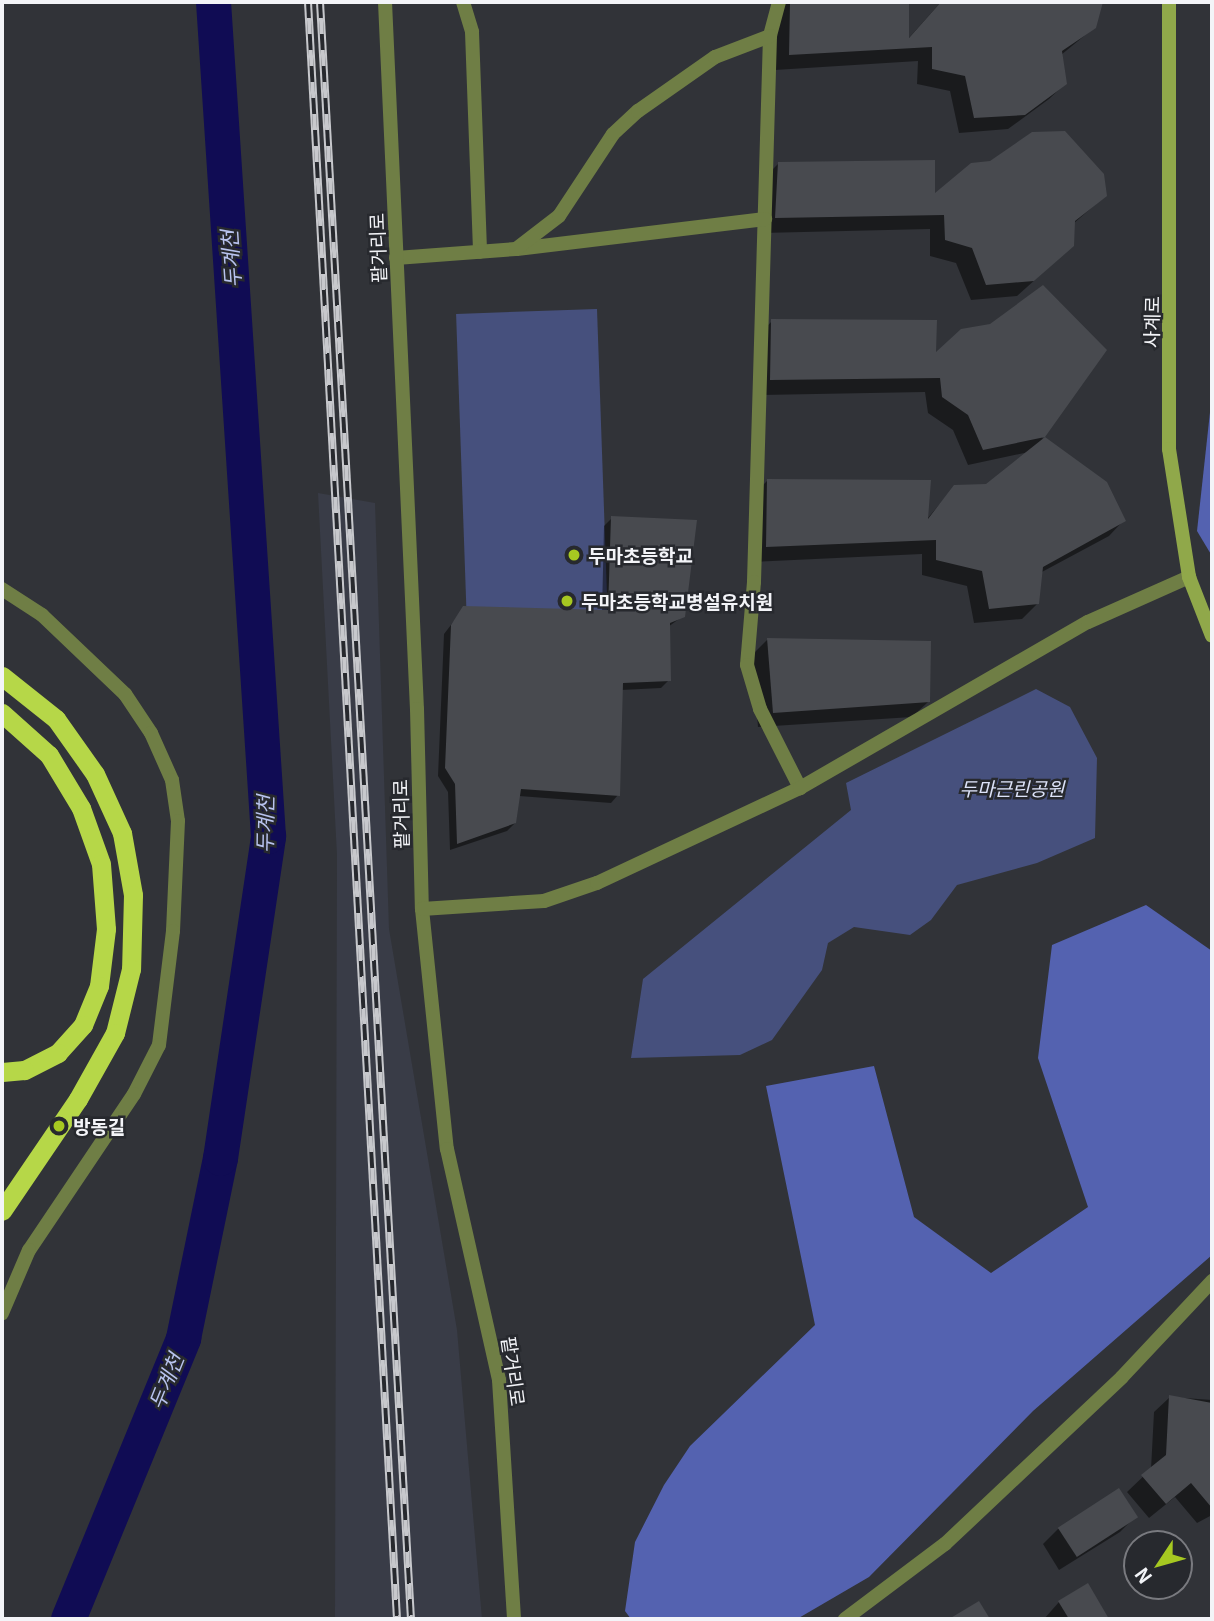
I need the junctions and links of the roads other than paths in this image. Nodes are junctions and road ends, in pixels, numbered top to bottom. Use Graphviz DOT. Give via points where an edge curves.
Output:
graph roads {
  1 [pos="385,2"];
  2 [pos="463,2"];
  3 [pos="779,2"];
  4 [pos="1169,2"];
  5 [pos="770,36"];
  6 [pos="765,219"];
  7 [pos="516,249"];
  8 [pos="480,252"];
  9 [pos="396,258"];
  10 [pos="1189,577"];
  11 [pos="2,589"];
  12 [pos="1212,636"];
  13 [pos="2,676"];
  14 [pos="2,713"];
  15 [pos="800,788"];
  16 [pos="422,909"];
  17 [pos="2,1072"];
  18 [pos="2,1212"];
  19 [pos="1212,1281"];
  20 [pos="2,1313"];
  21 [pos="514,1619"];
  22 [pos="845,1619"];
  1 -- 9 [label="street, 팥거리로"];
  2 -- 8 [label="street" via="472,32"];
  3 -- 5 [label="street"];
  4 -- 10 [label="main road, 사계로" via="1168,449"];
  5 -- 6 [label="street"];
  5 -- 7 [label="street" via="715,57 638,111 613,134 559,216"];
  6 -- 7 [label="street"];
  6 -- 15 [label="street" via="754,582 747,664 760,709"];
  7 -- 8 [label="street"];
  8 -- 9 [label="street"];
  9 -- 16 [label="street, 팥거리로"];
  10 -- 12 [label="main road, 사계로"];
  10 -- 15 [label="street" via="1088,622"];
  11 -- 20 [label="street" via="42,615 125,694 151,733 172,780 178,821 173,931 159,1045 134,1094 29,1250"];
  13 -- 18 [label="highway" via="56,719 95,774 122,833 132,895 131,969 115,1033 78,1099"];
  14 -- 17 [label="highway" via="49,755 81,808 101,864 106,929 99,986 83,1025 58,1053 24,1070"];
  15 -- 16 [label="street" via="597,883 544,901"];
  16 -- 21 [label="street, 팥거리로" via="447,1149 499,1380"];
  19 -- 22 [label="street" via="1122,1377 945,1544"];
}
